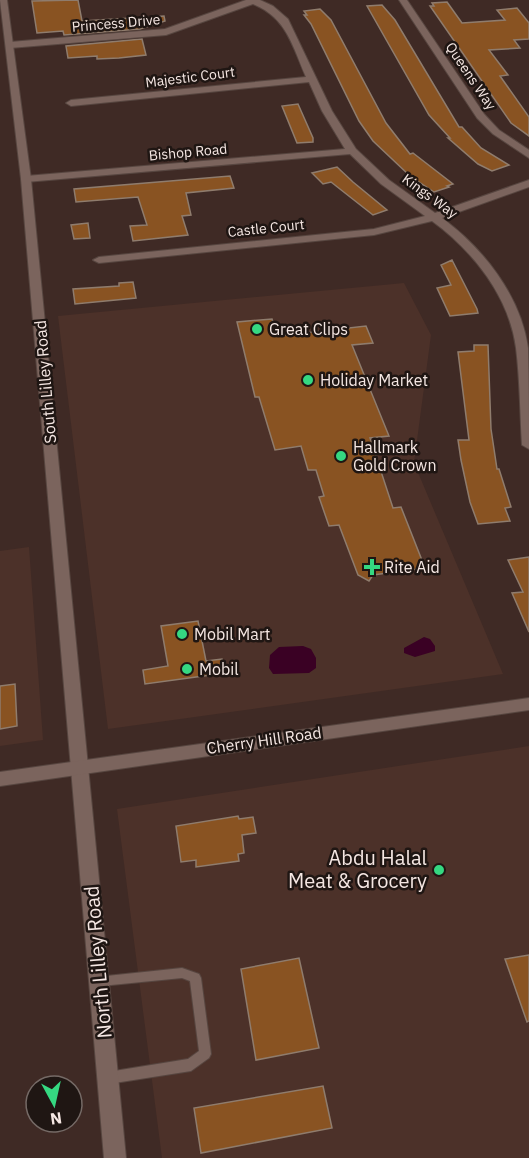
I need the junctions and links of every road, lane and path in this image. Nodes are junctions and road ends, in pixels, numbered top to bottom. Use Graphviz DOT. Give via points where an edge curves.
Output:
graph roads {
  1 [pos="3,0"];
  2 [pos="253,0"];
  3 [pos="403,0"];
  4 [pos="6,47"];
  5 [pos="312,79"];
  6 [pos="71,103"];
  7 [pos="352,151"];
  8 [pos="529,155"];
  9 [pos="26,179"];
  10 [pos="529,183"];
  11 [pos="434,217"];
  12 [pos="99,260"];
  13 [pos="529,445"];
  14 [pos="529,704"];
  15 [pos="80,765"];
  16 [pos="0,778"];
  17 [pos="101,981"];
  18 [pos="108,1078"];
  19 [pos="115,1158"];
  1 -- 4 [label="street, South Lilley Road"];
  2 -- 4 [label="street, Princess Drive" via="166,32"];
  2 -- 5 [label="street, Kings Way" via="284,19"];
  3 -- 8 [label="street, Queens Way" via="480,116"];
  4 -- 9 [label="street, South Lilley Road"];
  5 -- 6 [label="street, Majestic Court"];
  5 -- 7 [label="street, Kings Way"];
  7 -- 9 [label="street, Bishop Road"];
  7 -- 11 [label="street, Kings Way" via="385,182"];
  9 -- 15 [label="street, South Lilley Road"];
  10 -- 11 [label="street, Castle Court"];
  11 -- 12 [label="street, Castle Court" via="361,234"];
  11 -- 13 [label="street, Kings Way" via="477,253 510,308 522,348"];
  14 -- 15 [label="street, Cherry Hill Road"];
  15 -- 16 [label="street, Cherry Hill Road"];
  15 -- 17 [label="street, North Lilley Road"];
  17 -- 18 [label="street, North Lilley Road"];
  17 -- 18 [label="lane" via="182,973 195,978 205,1054 191,1065"];
  18 -- 19 [label="street, North Lilley Road"];
}
